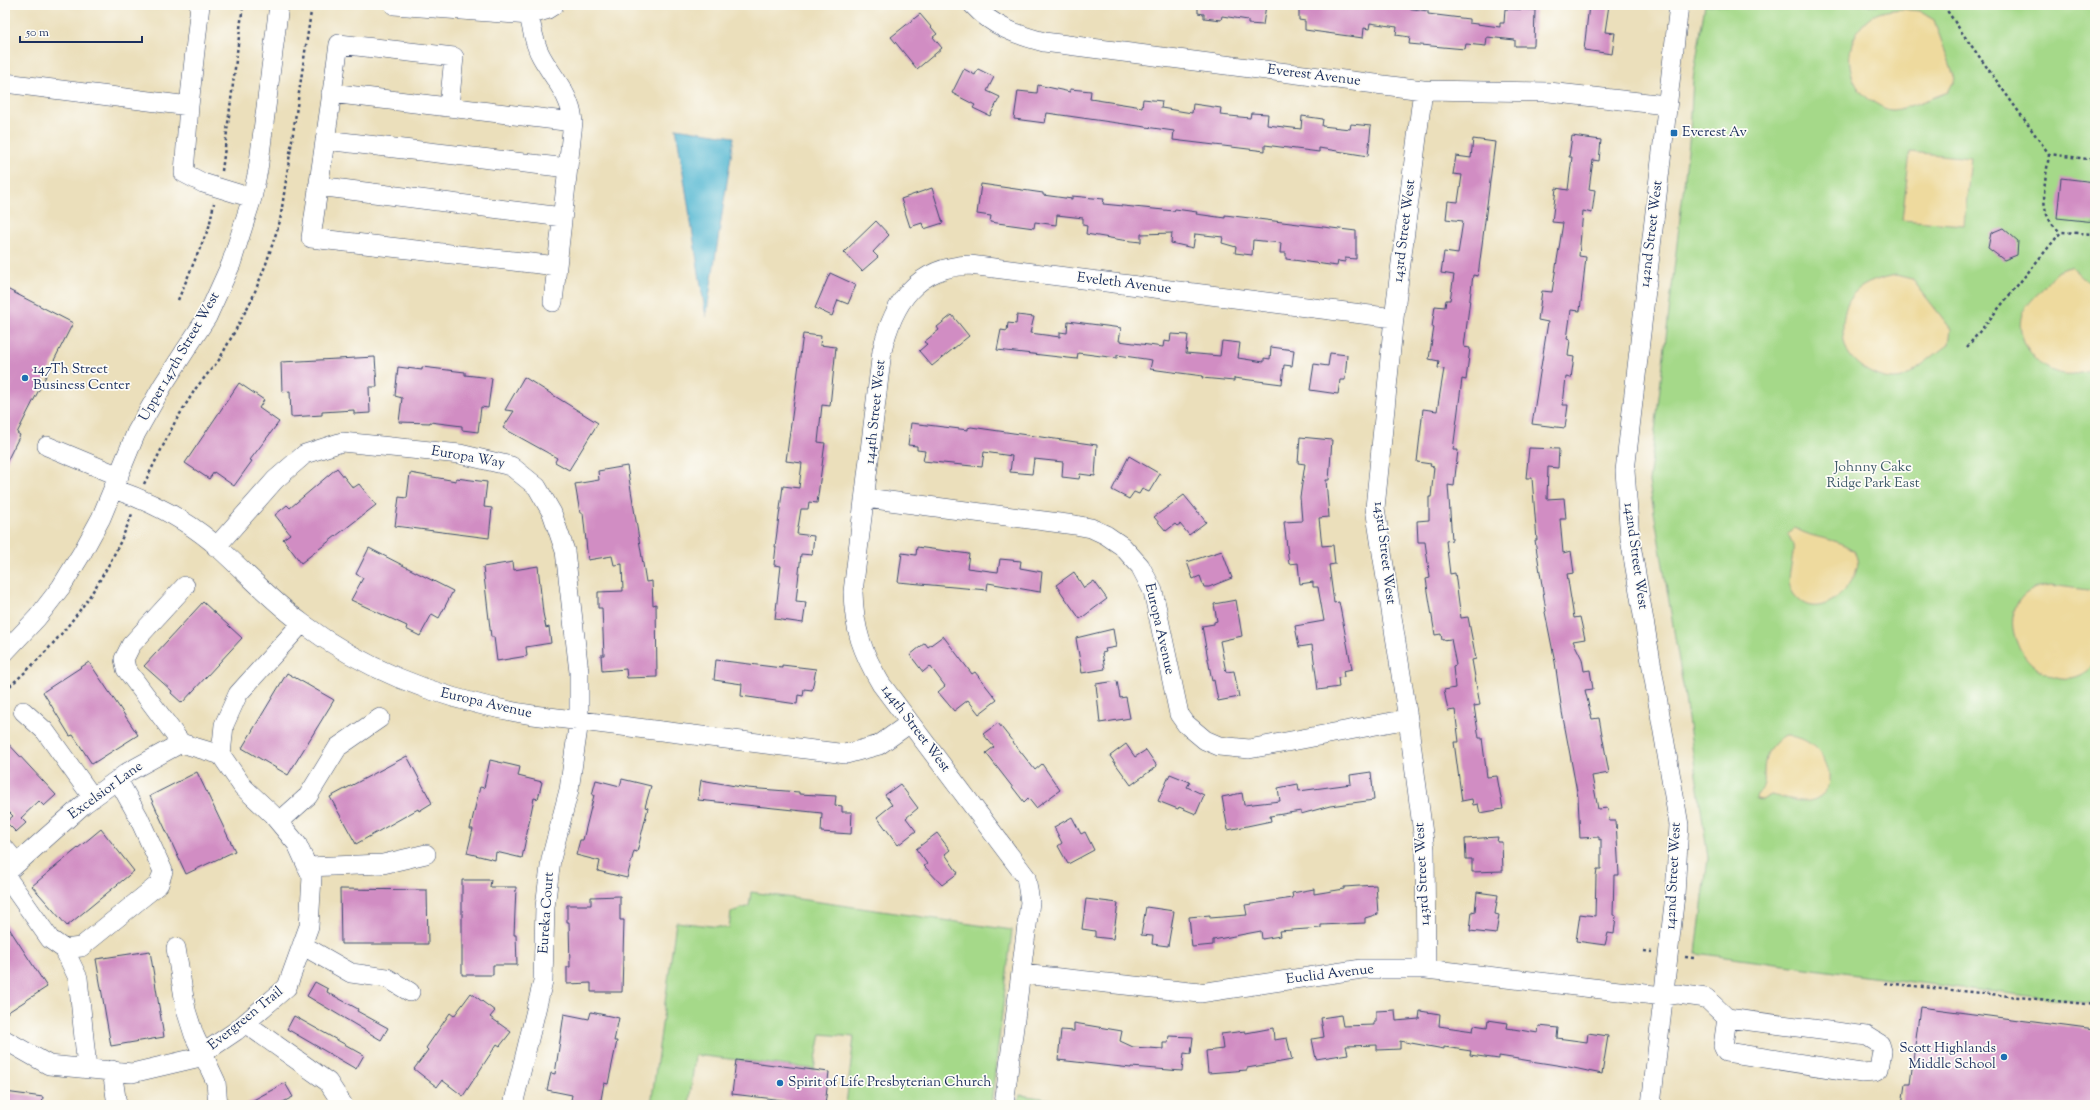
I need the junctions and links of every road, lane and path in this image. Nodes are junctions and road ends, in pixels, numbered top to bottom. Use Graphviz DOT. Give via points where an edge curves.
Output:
graph roads {
  1 [pos="200,5"];
  2 [pos="243,5"];
  3 [pos="279,5"];
  4 [pos="394,5"];
  5 [pos="554,5"];
  6 [pos="973,5"];
  7 [pos="1679,5"];
  8 [pos="1947,5"];
  9 [pos="528,10"];
  10 [pos="5,83"];
  11 [pos="1423,90"];
  12 [pos="332,93"];
  13 [pos="1666,105"];
  14 [pos="189,106"];
  15 [pos="449,107"];
  16 [pos="573,122"];
  17 [pos="325,140"];
  18 [pos="2049,154"];
  19 [pos="2095,160"];
  20 [pos="568,168"];
  21 [pos="318,186"];
  22 [pos="218,187"];
  23 [pos="252,198"];
  24 [pos="562,217"];
  25 [pos="2061,232"];
  26 [pos="2095,234"];
  27 [pos="557,266"];
  28 [pos="178,300"];
  29 [pos="553,302"];
  30 [pos="1394,318"];
  31 [pos="886,333"];
  32 [pos="1967,347"];
  33 [pos="47,446"];
  34 [pos="116,482"];
  35 [pos="866,498"];
  36 [pos="216,547"];
  37 [pos="185,586"];
  38 [pos="302,623"];
  39 [pos="5,652"];
  40 [pos="23,711"];
  41 [pos="380,718"];
  42 [pos="1408,719"];
  43 [pos="579,721"];
  44 [pos="910,723"];
  45 [pos="181,743"];
  46 [pos="221,755"];
  47 [pos="118,780"];
  48 [pos="93,798"];
  49 [pos="278,822"];
  50 [pos="5,849"];
  51 [pos="426,854"];
  52 [pos="307,867"];
  53 [pos="9,871"];
  54 [pos="302,945"];
  55 [pos="176,948"];
  56 [pos="64,949"];
  57 [pos="1426,969"];
  58 [pos="1022,974"];
  59 [pos="1885,983"];
  60 [pos="410,992"];
  61 [pos="1663,996"];
  62 [pos="2095,1005"];
  63 [pos="1727,1018"];
  64 [pos="246,1022"];
  65 [pos="5,1040"];
  66 [pos="202,1054"];
  67 [pos="87,1068"];
  68 [pos="112,1070"];
  69 [pos="117,1105"];
  70 [pos="218,1105"];
  71 [pos="343,1105"];
  72 [pos="513,1105"];
  73 [pos="1004,1105"];
  74 [pos="1651,1105"];
  1 -- 14 [label="street"];
  2 -- 22 [label="path" via="224,163"];
  3 -- 23 [label="street, Upper 147th Street West" via="258,170"];
  4 -- 9 [label="street"];
  5 -- 9 [label="street" via="546,10"];
  6 -- 11 [label="street, Everest Avenue" via="994,24 1044,42"];
  7 -- 13 [label="street, 142nd Street West"];
  8 -- 18 [label="path" via="1948,12 1963,34"];
  9 -- 16 [label="street" via="540,55 560,85 572,110"];
  10 -- 14 [label="street"];
  11 -- 13 [label="street, Everest Avenue" via="1549,92"];
  11 -- 30 [label="street, 143rd Street West"];
  12 -- 15 [label="street"];
  12 -- 15 [label="street" via="339,44 439,55 454,57"];
  12 -- 17 [label="street"];
  13 -- 61 [label="street, 142nd Street West" via="1625,471 1630,540 1679,825 1675,894"];
  14 -- 22 [label="street" via="184,173 203,183"];
  15 -- 16 [label="street"];
  16 -- 20 [label="street"];
  17 -- 20 [label="street"];
  17 -- 21 [label="street"];
  18 -- 19 [label="path"];
  18 -- 25 [label="path" via="2043,208 2053,226"];
  20 -- 24 [label="street"];
  21 -- 24 [label="street"];
  21 -- 27 [label="street" via="311,238"];
  22 -- 23 [label="street"];
  22 -- 28 [label="path" via="209,227"];
  23 -- 34 [label="street, Upper 147th Street West" via="231,264 207,316 147,412"];
  24 -- 27 [label="street"];
  25 -- 26 [label="path"];
  25 -- 32 [label="path"];
  27 -- 29 [label="street"];
  30 -- 31 [label="street, Eveleth Avenue" via="957,265 915,284 899,304"];
  30 -- 42 [label="street, 143rd Street West" via="1375,508"];
  31 -- 35 [label="street, 144th Street West"];
  33 -- 34 [label="street, Europa Avenue"];
  34 -- 36 [label="street, Europa Avenue" via="186,523"];
  34 -- 39 [label="street, Upper 147th Street West" via="101,518 61,587 37,618"];
  35 -- 42 [label="street, Europa Avenue" via="1091,528 1122,546 1140,566 1153,591 1179,714 1195,733 1219,746 1248,749"];
  35 -- 44 [label="street, 144th Street West" via="853,592 856,629 868,662"];
  36 -- 38 [label="street, Europa Avenue"];
  36 -- 43 [label="street, Europa Way" via="275,480 306,454 342,442 460,454 512,466 537,487 552,513 565,551 579,672"];
  37 -- 45 [label="street" via="131,645 124,659 126,669"];
  38 -- 43 [label="street, Europa Avenue" via="376,668 449,697 499,710"];
  38 -- 46 [label="street" via="238,694 224,725"];
  40 -- 48 [label="street" via="45,731"];
  41 -- 49 [label="street" via="338,747 308,796"];
  42 -- 57 [label="street, 143rd Street West" via="1425,849"];
  43 -- 44 [label="street, Europa Avenue" via="846,754 879,745"];
  43 -- 72 [label="street, Eureka Court" via="569,790 551,859 545,907 542,981"];
  44 -- 58 [label="street, 144th Street West" via="1026,877 1030,902"];
  45 -- 46 [label="street"];
  45 -- 47 [label="street, Excelsior Lane"];
  46 -- 49 [label="street, Evergreen Trail" via="243,787"];
  47 -- 48 [label="street, Excelsior Lane"];
  47 -- 56 [label="street" via="163,871 159,884 81,947"];
  48 -- 53 [label="street, Excelsior Lane"];
  49 -- 52 [label="street, Evergreen Trail" via="297,844"];
  50 -- 53 [label="street"];
  51 -- 52 [label="street" via="383,864"];
  52 -- 54 [label="street, Evergreen Trail" via="312,877 309,926"];
  53 -- 56 [label="street" via="50,940"];
  54 -- 60 [label="street" via="351,973 387,978"];
  54 -- 64 [label="street, Evergreen Trail" via="287,987"];
  55 -- 66 [label="street" via="186,1010"];
  56 -- 67 [label="street" via="78,978"];
  57 -- 58 [label="street, Euclid Avenue" via="1362,969 1200,993"];
  57 -- 61 [label="street, Euclid Avenue"];
  58 -- 73 [label="street, 144th Street West"];
  59 -- 62 [label="path"];
  61 -- 63 [label="street, Euclid Avenue" via="1684,994 1706,998"];
  61 -- 74 [label="street, 142nd Street West"];
  63 -- 63 [label="street" via="1723,1046 1726,1052 1862,1073 1875,1072 1879,1069 1882,1051 1880,1044 1867,1036"];
  64 -- 66 [label="street, Evergreen Trail"];
  64 -- 71 [label="street" via="328,1082"];
  65 -- 67 [label="street, Evergreen Trail" via="49,1065"];
  66 -- 68 [label="street, Evergreen Trail" via="196,1058 132,1073"];
  66 -- 70 [label="street" via="216,1082"];
  67 -- 68 [label="street, Evergreen Trail"];
  68 -- 69 [label="street"];
}
